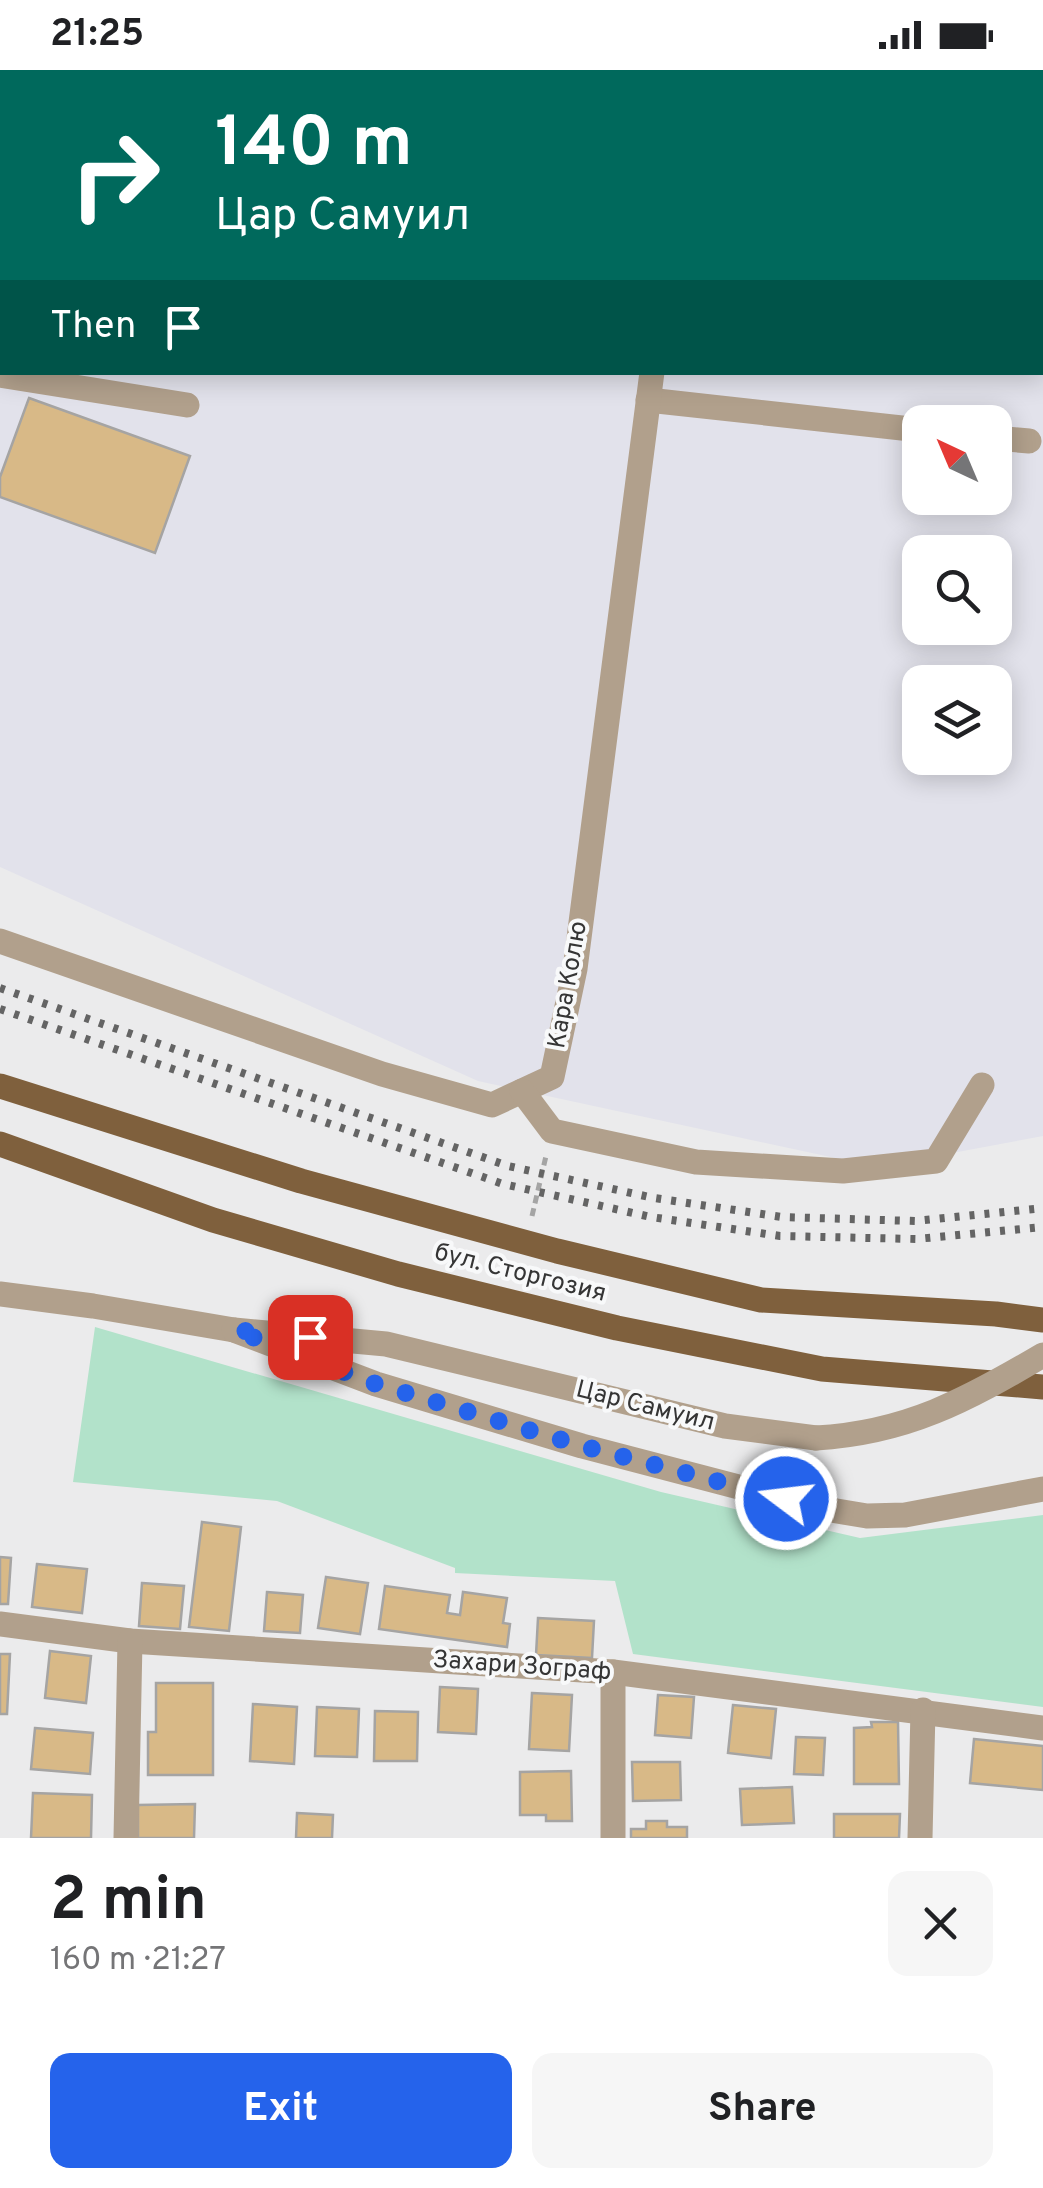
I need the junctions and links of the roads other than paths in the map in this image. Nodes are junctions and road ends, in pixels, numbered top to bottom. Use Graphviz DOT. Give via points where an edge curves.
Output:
graph roads {
  1 [pos="0,375"];
  2 [pos="652,375"];
  3 [pos="648,400"];
  4 [pos="187,406"];
  5 [pos="902,428"];
  6 [pos="1012,440"];
  7 [pos="1028,441"];
  8 [pos="0,941"];
  9 [pos="982,1085"];
  10 [pos="0,1086"];
  11 [pos="522,1090"];
  12 [pos="0,1144"];
  13 [pos="0,1294"];
  14 [pos="1043,1320"];
  15 [pos="234,1330"];
  16 [pos="1043,1355"];
  17 [pos="1043,1386"];
  18 [pos="1043,1489"];
  19 [pos="0,1624"];
  20 [pos="130,1641"];
  21 [pos="613,1672"];
  22 [pos="923,1710"];
  23 [pos="1043,1728"];
  24 [pos="126,1838"];
  25 [pos="613,1838"];
  26 [pos="920,1838"];
  1 -- 4 [label="street"];
  2 -- 3 [label="street, Кара Колю"];
  3 -- 5 [label="street"];
  3 -- 11 [label="street, Кара Колю" via="575,969 552,1077"];
  6 -- 7 [label="street"];
  8 -- 11 [label="street, Кара Колю" via="382,1074 492,1105"];
  9 -- 11 [label="street" via="936,1161 843,1171 696,1162 552,1131"];
  10 -- 14 [label="main road, бул. Сторгозия" via="301,1181 761,1300"];
  12 -- 17 [label="main road, бул. Сторгозия" via="213,1220 617,1328 822,1369"];
  13 -- 15 [label="street, Цар Самуил"];
  15 -- 16 [label="street, Цар Самуил, bridge" via="386,1344 724,1426 816,1438 907,1424"];
  15 -- 18 [label="street, Цар Самуил" via="376,1384 820,1508 905,1515"];
  19 -- 20 [label="street, Захари Зограф"];
  20 -- 21 [label="street, Захари Зограф"];
  20 -- 24 [label="street"];
  21 -- 22 [label="street, Захари Зограф"];
  21 -- 25 [label="street"];
  22 -- 23 [label="street, Захари Зограф"];
  22 -- 26 [label="street"];
}
